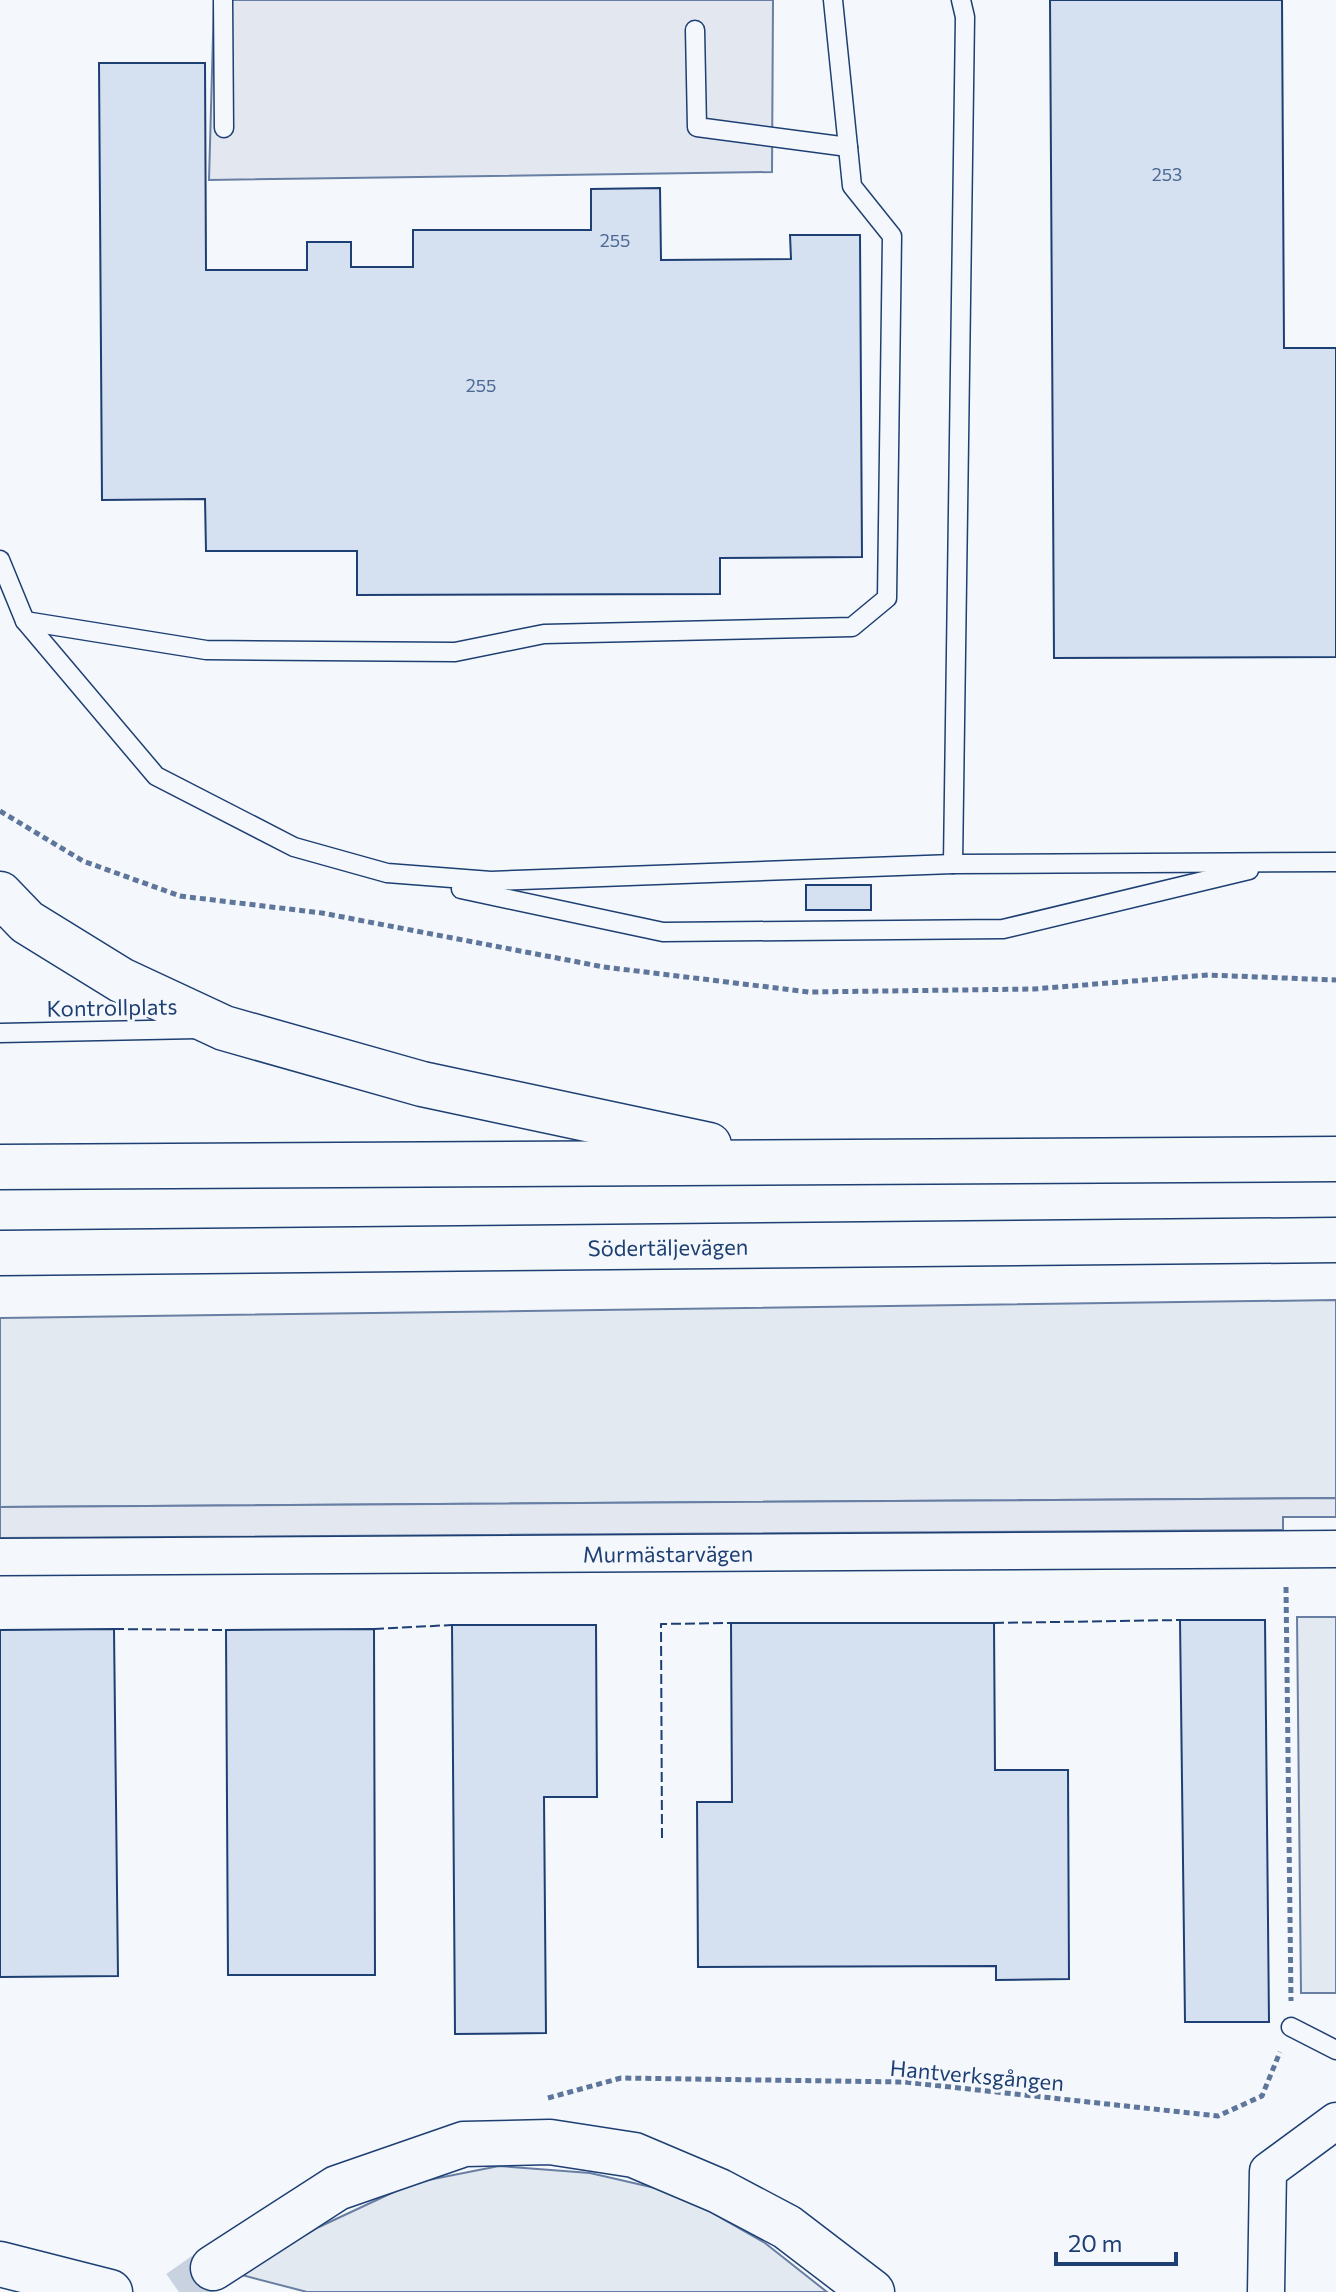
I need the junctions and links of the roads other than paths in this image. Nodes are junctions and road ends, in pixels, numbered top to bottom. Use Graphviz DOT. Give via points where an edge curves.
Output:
graph roads {
  1 [pos="223,0"];
  2 [pos="833,0"];
  3 [pos="961,0"];
  4 [pos="695,30"];
  5 [pos="224,128"];
  6 [pos="848,147"];
  7 [pos="0,560"];
  8 [pos="25,621"];
  9 [pos="1282,862"];
  10 [pos="1336,862"];
  11 [pos="953,864"];
  12 [pos="387,873"];
  13 [pos="0,894"];
  14 [pos="224,1028"];
  15 [pos="0,1033"];
  16 [pos="1336,1159"];
  17 [pos="794,1162"];
  18 [pos="0,1167"];
  19 [pos="1336,1240"];
  20 [pos="0,1253"];
  21 [pos="1336,1549"];
  22 [pos="0,1557"];
  23 [pos="1291,2027"];
  24 [pos="1336,2050"];
  25 [pos="1336,2121"];
  26 [pos="0,2264"];
  27 [pos="213,2268"];
  28 [pos="110,2292"];
  29 [pos="872,2292"];
  30 [pos="1266,2292"];
  1 -- 5 [label="lane"];
  2 -- 6 [label="lane"];
  3 -- 11 [label="lane" via="965,17"];
  4 -- 6 [label="lane" via="697,127"];
  6 -- 8 [label="lane" via="852,186 892,236 887,598 852,627 544,634 455,652 206,650"];
  7 -- 8 [label="lane"];
  8 -- 12 [label="lane" via="156,776 294,847"];
  9 -- 10 [label="lane"];
  9 -- 11 [label="lane"];
  9 -- 12 [label="lane" via="1003,929 795,932 663,932"];
  11 -- 12 [label="lane" via="491,881"];
  13 -- 14 [label="main road" via="27,922 121,980"];
  14 -- 15 [label="lane, Kontrollplats"];
  14 -- 17 [label="main road" via="422,1084"];
  16 -- 17 [label="main road"];
  17 -- 18 [label="main road"];
  19 -- 20 [label="main road, Södertäljevägen"];
  21 -- 22 [label="street, Murmästarvägen"];
  23 -- 24 [label="lane"];
  25 -- 30 [label="street" via="1268,2171"];
  26 -- 28 [label="main road"];
  27 -- 29 [label="main road" via="337,2188 464,2144 550,2142 634,2155 719,2191 787,2227"];
}
